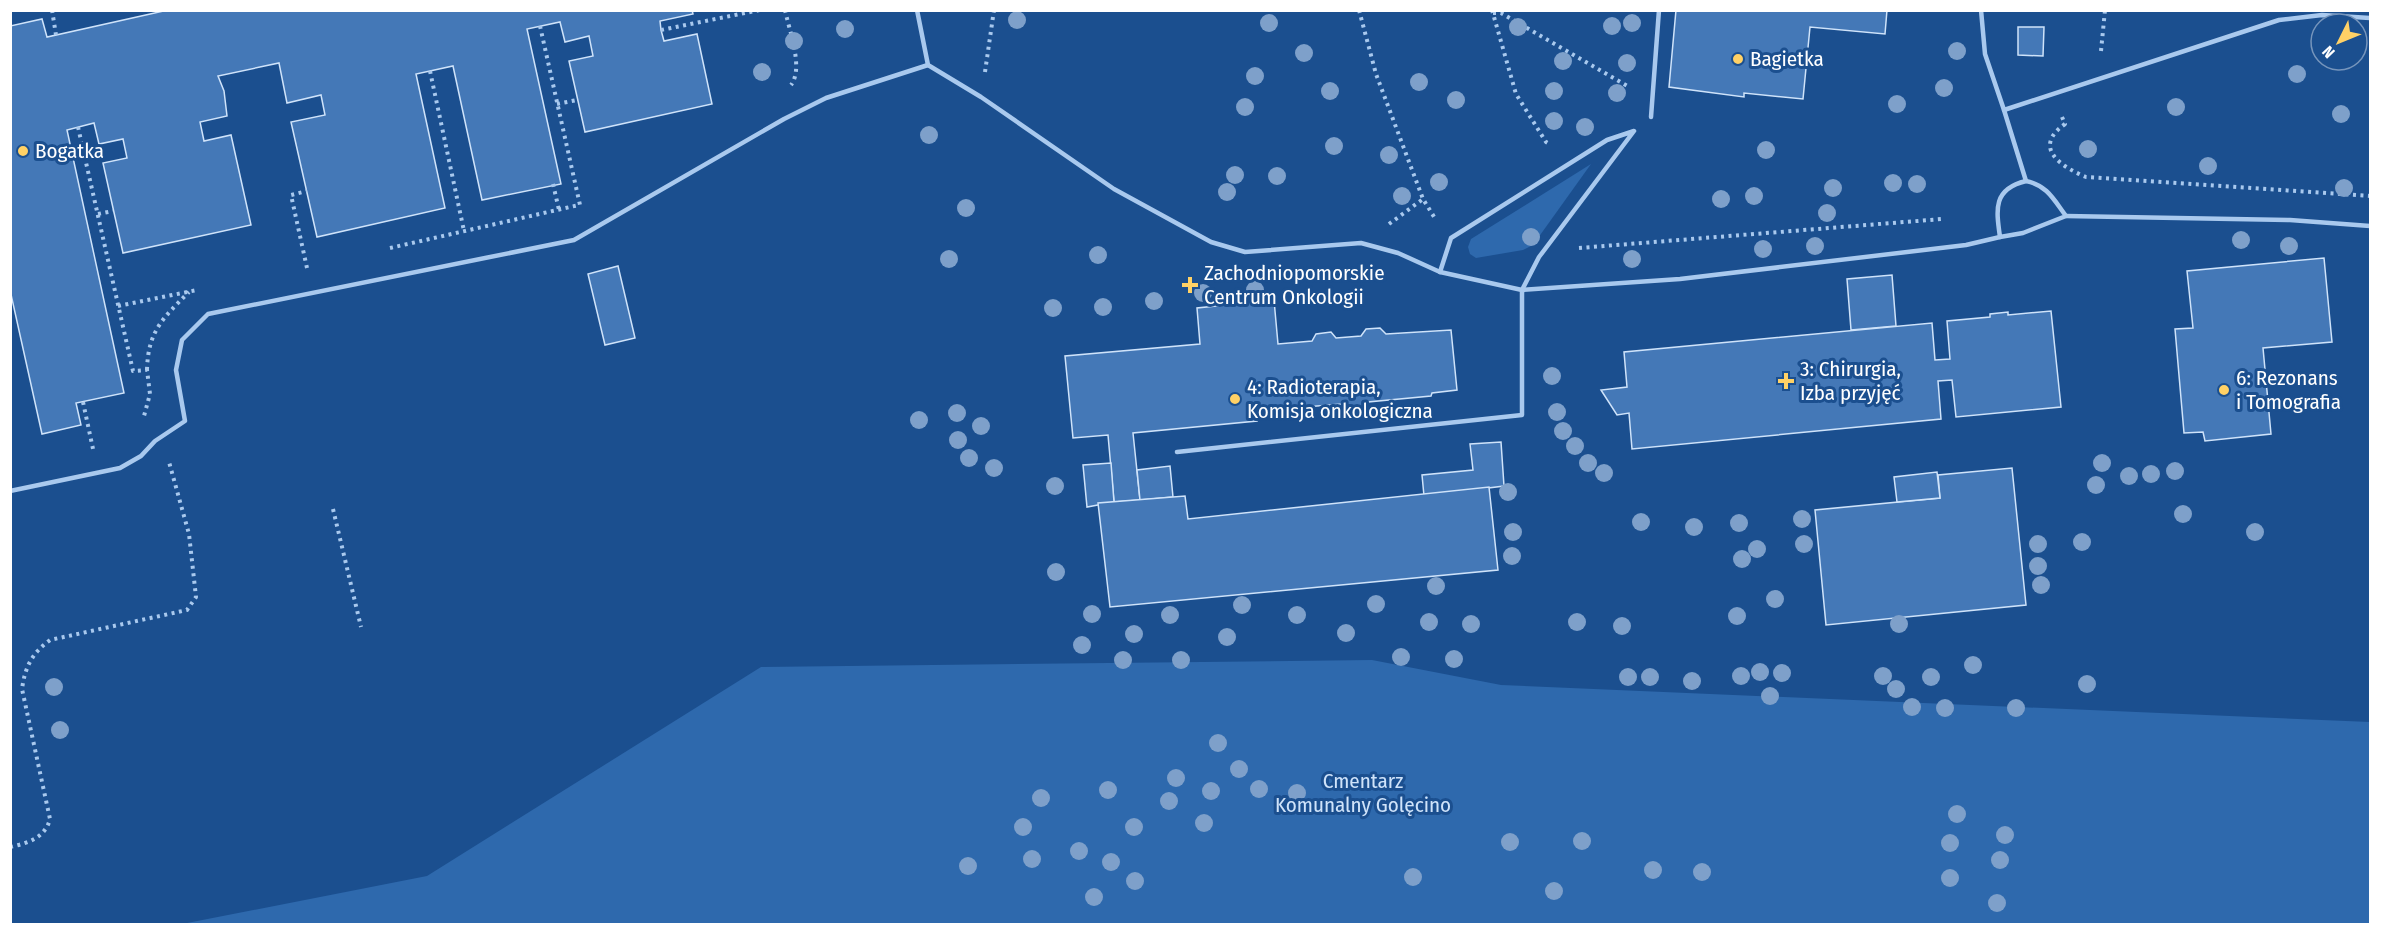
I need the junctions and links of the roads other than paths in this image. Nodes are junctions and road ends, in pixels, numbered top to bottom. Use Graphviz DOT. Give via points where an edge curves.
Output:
graph roads {
  1 [pos="917,10"];
  2 [pos="1659,10"];
  3 [pos="1981,10"];
  4 [pos="2370,18"];
  5 [pos="928,65"];
  6 [pos="2004,110"];
  7 [pos="1651,117"];
  8 [pos="2026,182"];
  9 [pos="2066,216"];
  10 [pos="2370,226"];
  11 [pos="2000,237"];
  12 [pos="1440,272"];
  13 [pos="1522,290"];
  14 [pos="1178,452"];
  15 [pos="10,491"];
  1 -- 5 [label="lane"];
  2 -- 7 [label="lane"];
  3 -- 6 [label="lane" via="1985,54"];
  4 -- 6 [label="lane" via="2322,15 2279,20"];
  5 -- 12 [label="lane" via="1113,189 1211,242 1245,252 1361,243 1398,253"];
  5 -- 15 [label="lane" via="826,98 574,240 208,314 182,340 176,370 185,421 120,468"];
  6 -- 8 [label="lane"];
  8 -- 9 [label="lane" via="2048,190"];
  8 -- 11 [label="lane" via="2014,184 1998,203"];
  9 -- 10 [label="lane" via="2290,220"];
  9 -- 11 [label="lane" via="2023,233"];
  11 -- 13 [label="lane" via="1966,245 1680,279"];
  12 -- 13 [label="lane"];
  12 -- 13 [label="lane" via="1451,238 1607,140 1634,131 1539,257"];
  13 -- 14 [label="lane" via="1522,415"];
}
